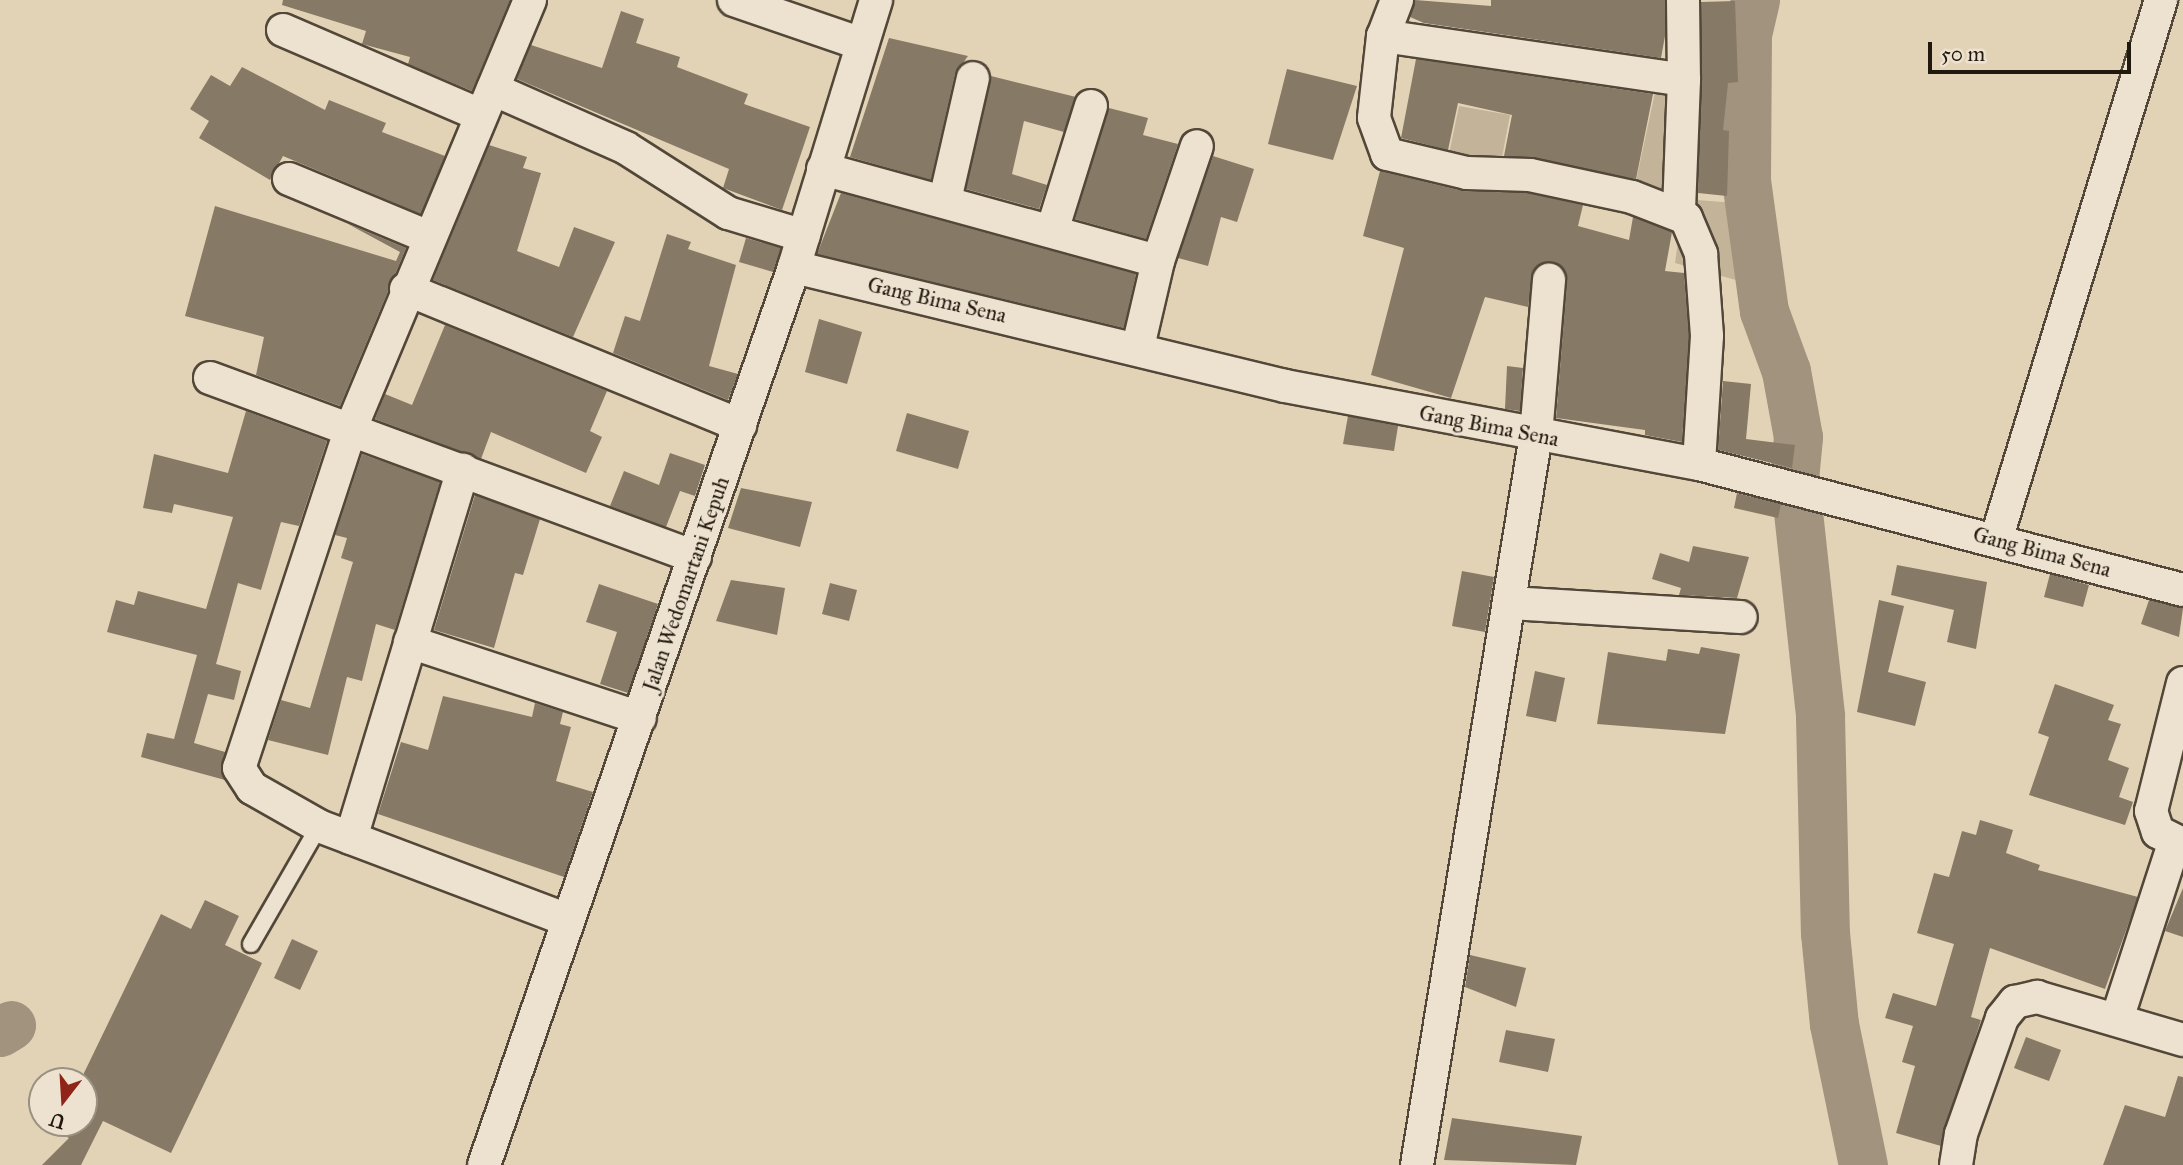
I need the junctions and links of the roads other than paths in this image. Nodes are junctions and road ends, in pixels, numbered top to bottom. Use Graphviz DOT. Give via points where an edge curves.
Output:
graph roads {
  1 [pos="530,0"];
  2 [pos="734,0"];
  3 [pos="876,0"];
  4 [pos="1397,0"];
  5 [pos="1683,0"];
  6 [pos="2161,0"];
  7 [pos="283,30"];
  8 [pos="1383,36"];
  9 [pos="862,44"];
  10 [pos="973,78"];
  11 [pos="1684,80"];
  12 [pos="486,101"];
  13 [pos="1091,106"];
  14 [pos="1197,146"];
  15 [pos="823,169"];
  16 [pos="289,179"];
  17 [pos="945,200"];
  18 [pos="1679,210"];
  19 [pos="1052,231"];
  20 [pos="426,236"];
  21 [pos="804,236"];
  22 [pos="1158,261"];
  23 [pos="794,267"];
  24 [pos="1549,280"];
  25 [pos="406,289"];
  26 [pos="1138,346"];
  27 [pos="210,378"];
  28 [pos="740,425"];
  29 [pos="351,428"];
  30 [pos="1536,435"];
  31 [pos="1699,464"];
  32 [pos="463,470"];
  33 [pos="1996,540"];
  34 [pos="695,557"];
  35 [pos="2183,590"];
  36 [pos="1510,603"];
  37 [pos="1741,617"];
  38 [pos="410,642"];
  39 [pos="2183,684"];
  40 [pos="640,718"];
  41 [pos="319,826"];
  42 [pos="351,838"];
  43 [pos="2179,843"];
  44 [pos="568,920"];
  45 [pos="250,944"];
  46 [pos="2117,1019"];
  47 [pos="2183,1041"];
  48 [pos="484,1165"];
  49 [pos="1417,1165"];
  50 [pos="1956,1165"];
  1 -- 12 [label="street"];
  2 -- 9 [label="street"];
  3 -- 9 [label="street, Jalan Wedomartani Kepuh"];
  4 -- 8 [label="street"];
  5 -- 11 [label="street"];
  6 -- 33 [label="street"];
  7 -- 12 [label="street"];
  8 -- 11 [label="street"];
  8 -- 18 [label="street" via="1374,118 1387,154 1467,173 1530,175"];
  9 -- 15 [label="street, Jalan Wedomartani Kepuh"];
  10 -- 17 [label="street"];
  11 -- 18 [label="street"];
  12 -- 20 [label="street"];
  12 -- 21 [label="street" via="626,148 728,213"];
  13 -- 19 [label="street"];
  14 -- 22 [label="street"];
  15 -- 17 [label="street"];
  15 -- 21 [label="street, Jalan Wedomartani Kepuh"];
  16 -- 20 [label="street"];
  17 -- 19 [label="street"];
  18 -- 31 [label="street" via="1697,238 1703,282"];
  19 -- 22 [label="street"];
  20 -- 25 [label="street"];
  21 -- 23 [label="street, Jalan Wedomartani Kepuh"];
  22 -- 26 [label="street"];
  23 -- 26 [label="street, Gang Bima Sena"];
  23 -- 28 [label="street, Jalan Wedomartani Kepuh"];
  24 -- 30 [label="street"];
  25 -- 28 [label="street"];
  25 -- 29 [label="street"];
  26 -- 30 [label="street, Gang Bima Sena" via="1285,386"];
  27 -- 29 [label="street"];
  28 -- 34 [label="street, Jalan Wedomartani Kepuh"];
  29 -- 32 [label="street"];
  29 -- 41 [label="street" via="239,753 239,768 252,788"];
  30 -- 31 [label="street, Gang Bima Sena"];
  30 -- 36 [label="street"];
  31 -- 33 [label="street, Gang Bima Sena"];
  32 -- 34 [label="street"];
  32 -- 38 [label="street"];
  33 -- 35 [label="street, Gang Bima Sena"];
  34 -- 40 [label="street, Jalan Wedomartani Kepuh"];
  36 -- 37 [label="street"];
  36 -- 49 [label="street"];
  38 -- 40 [label="street"];
  38 -- 42 [label="street"];
  39 -- 43 [label="street" via="2151,811 2158,832"];
  40 -- 44 [label="street, Jalan Wedomartani Kepuh"];
  41 -- 42 [label="street"];
  41 -- 45 [label="lane"];
  42 -- 44 [label="street"];
  43 -- 46 [label="street"];
  44 -- 48 [label="street, Jalan Wedomartani Kepuh"];
  46 -- 47 [label="street"];
  46 -- 50 [label="street" via="2037,997 2009,1007 1961,1134"];
}
